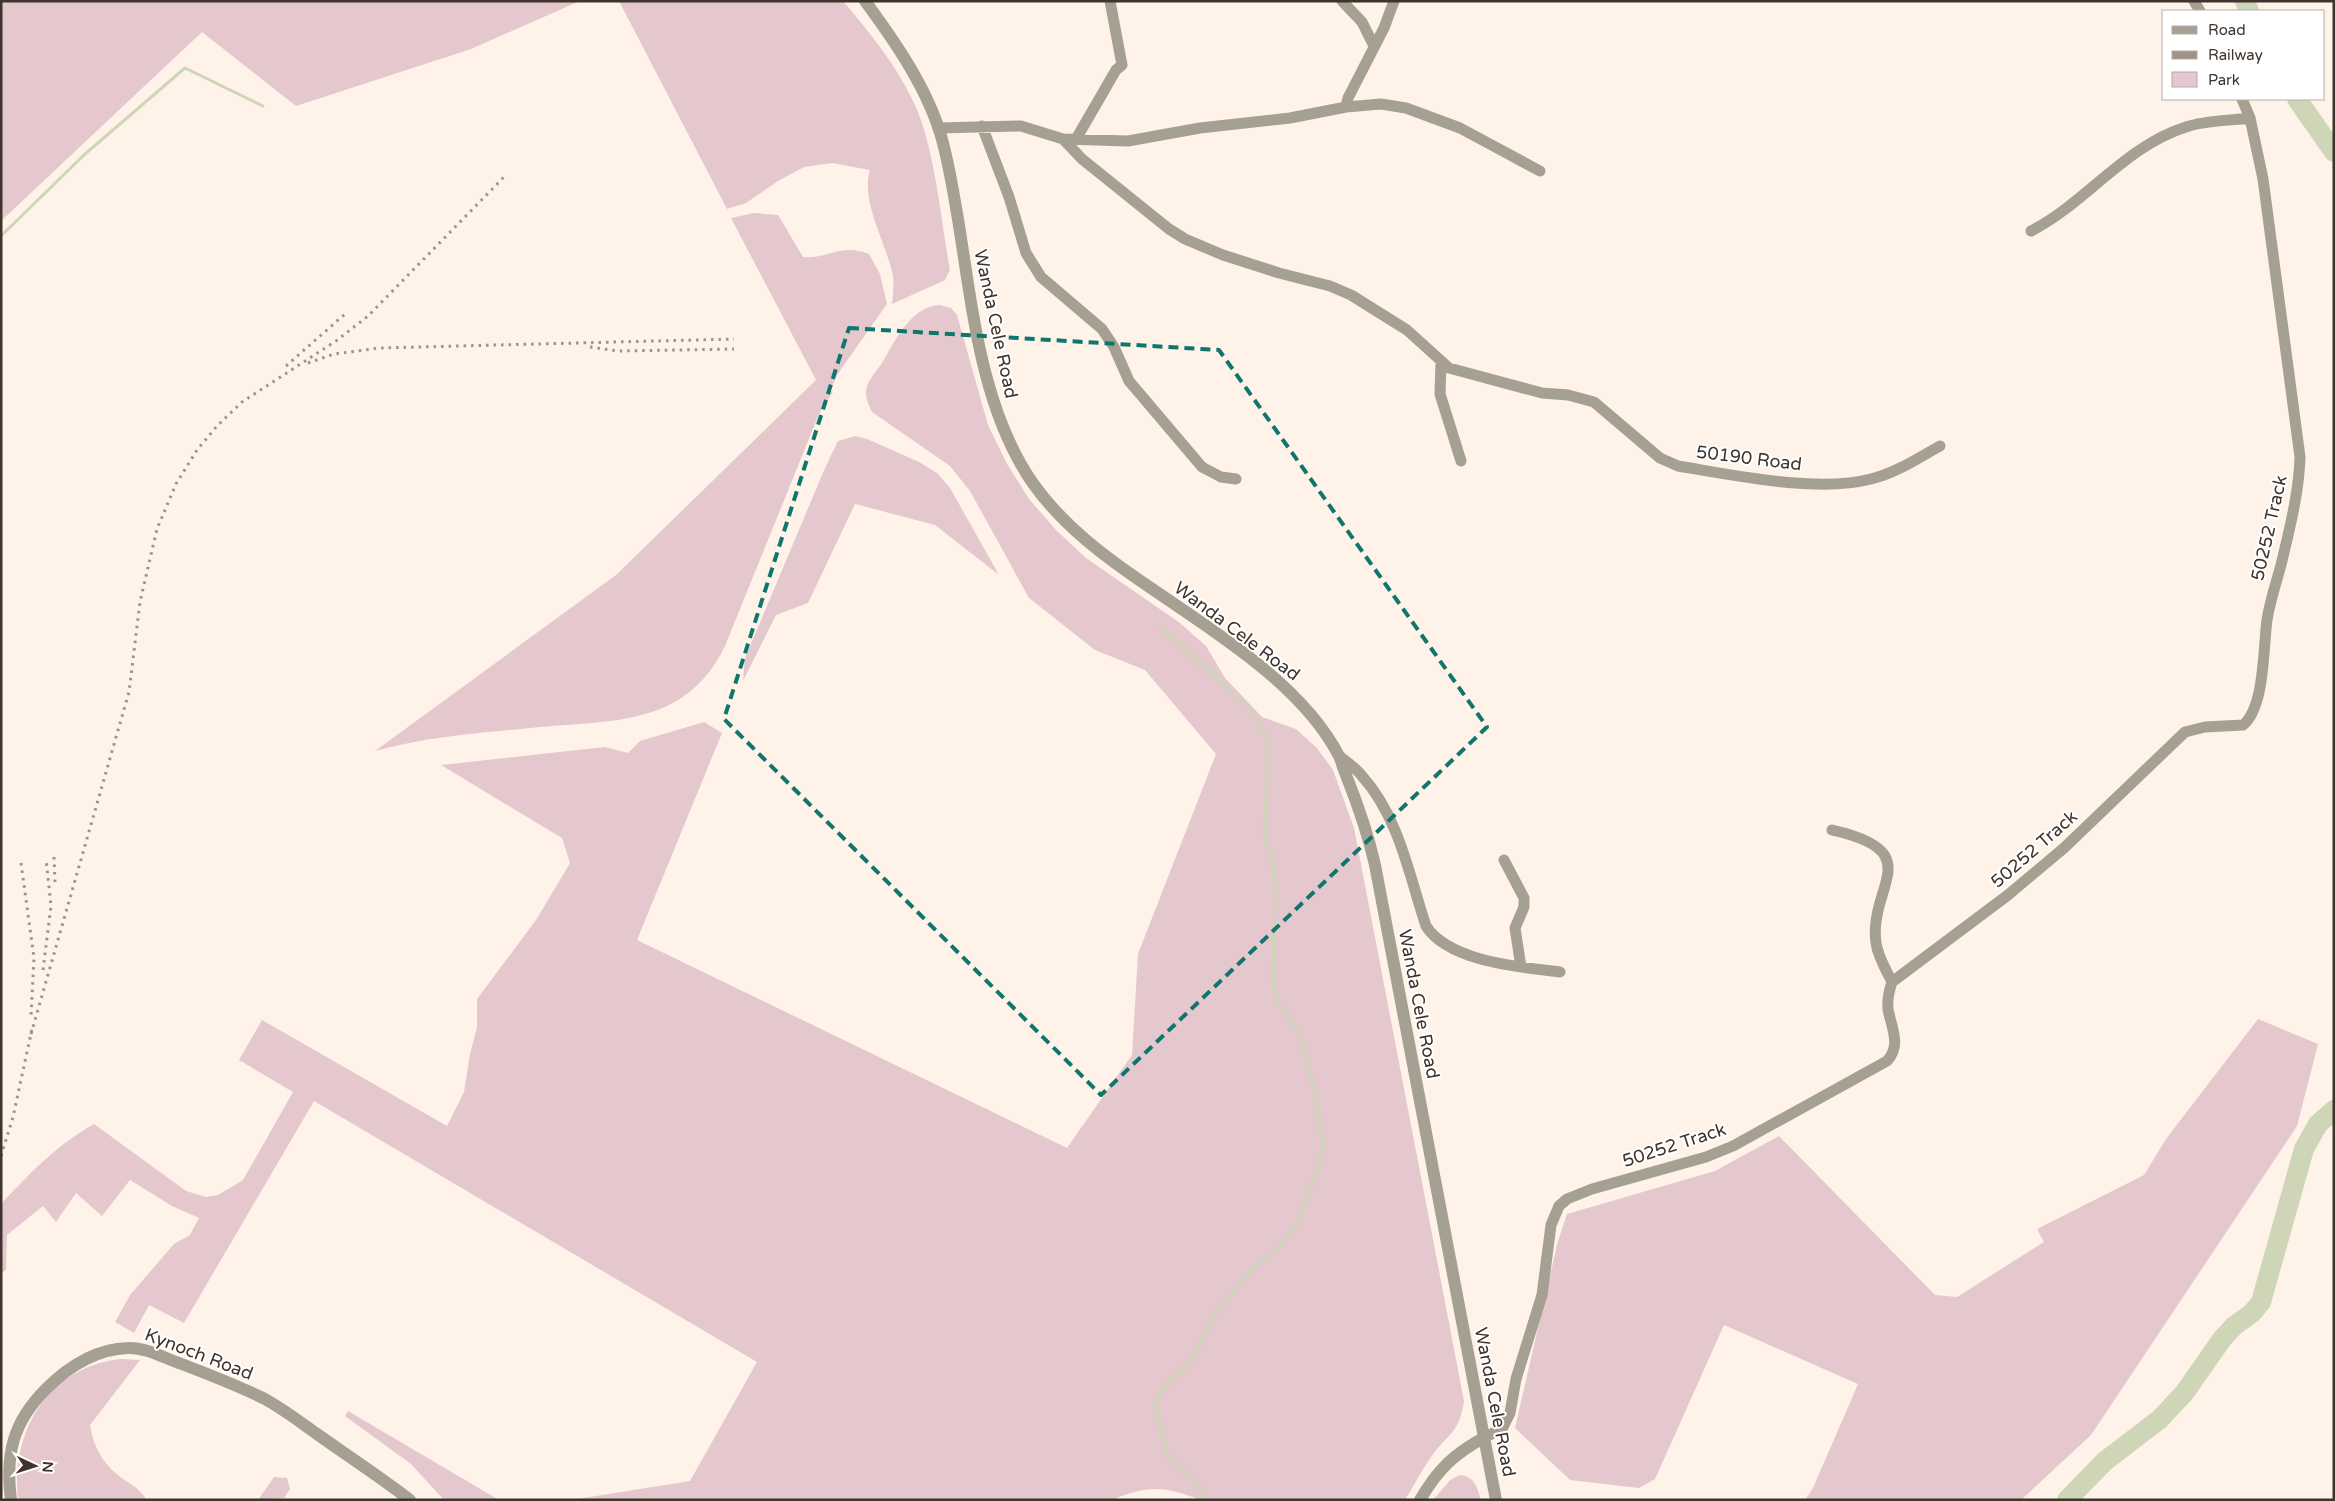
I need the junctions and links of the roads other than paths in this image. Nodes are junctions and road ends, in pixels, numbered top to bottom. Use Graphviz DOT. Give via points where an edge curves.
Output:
graph roads {
  1 [pos="865,1"];
  2 [pos="1110,1"];
  3 [pos="1342,1"];
  4 [pos="1394,1"];
  5 [pos="1374,46"];
  6 [pos="2242,100"];
  7 [pos="1346,107"];
  8 [pos="2250,118"];
  9 [pos="982,126"];
  10 [pos="938,128"];
  11 [pos="1063,139"];
  12 [pos="1076,139"];
  13 [pos="1540,171"];
  14 [pos="2031,231"];
  15 [pos="1441,362"];
  16 [pos="1940,446"];
  17 [pos="1461,461"];
  18 [pos="1236,479"];
  19 [pos="1339,756"];
  20 [pos="1832,830"];
  21 [pos="1504,860"];
  22 [pos="1521,967"];
  23 [pos="1560,972"];
  24 [pos="1892,982"];
  25 [pos="1485,1437"];
  26 [pos="11,1500"];
  27 [pos="410,1500"];
  28 [pos="1420,1500"];
  29 [pos="1496,1500"];
  1 -- 10 [label="street, Wanda Cele Road" via="906,62"];
  2 -- 12 [label="street" via="1122,65"];
  3 -- 5 [label="street" via="1362,22"];
  4 -- 5 [label="street"];
  5 -- 7 [label="street"];
  6 -- 8 [label="street, 50252 Track"];
  7 -- 12 [label="street" via="1128,141"];
  7 -- 13 [label="street" via="1381,104 1406,108 1460,128"];
  8 -- 14 [label="street" via="2194,124 2167,135 2126,159 2062,213"];
  8 -- 24 [label="street, 50252 Track" via="2262,179 2300,457 2296,497 2272,594 2253,714 2243,725 2204,727 2185,732 2064,848 2001,901"];
  9 -- 10 [label="street"];
  9 -- 11 [label="street" via="1021,126"];
  9 -- 18 [label="street" via="1010,197 1026,253 1037,272 1102,329 1129,381 1202,467 1221,477"];
  10 -- 19 [label="street, Wanda Cele Road" via="988,383 1004,431 1032,481 1066,521 1094,547 1211,629 1282,684 1315,720"];
  11 -- 12 [label="street"];
  11 -- 15 [label="street, 50190 Road" via="1082,159 1169,229 1223,255 1351,295 1407,330"];
  15 -- 16 [label="street, 50190 Road" via="1468,374 1594,402 1660,458 1678,466 1797,482 1870,480"];
  15 -- 17 [label="street" via="1440,394"];
  19 -- 22 [label="street" via="1362,774 1388,815 1426,926 1434,937 1466,952"];
  19 -- 25 [label="street, Wanda Cele Road" via="1367,831"];
  20 -- 24 [label="street" via="1876,847 1888,862 1888,882 1877,919 1876,943"];
  21 -- 22 [label="street" via="1524,898 1524,907 1515,928"];
  22 -- 23 [label="street"];
  24 -- 25 [label="street, 50252 Track" via="1888,999 1895,1044 1887,1061 1733,1146 1706,1157 1592,1189 1567,1199 1559,1206 1551,1225 1542,1295 1516,1379 1510,1413 1502,1429"];
  25 -- 28 [label="street" via="1452,1456"];
  25 -- 29 [label="street, Wanda Cele Road"];
  26 -- 27 [label="street, Kynoch Road" via="10,1448 18,1424 36,1399 68,1368 113,1349 131,1348 217,1377 265,1399"];
}
